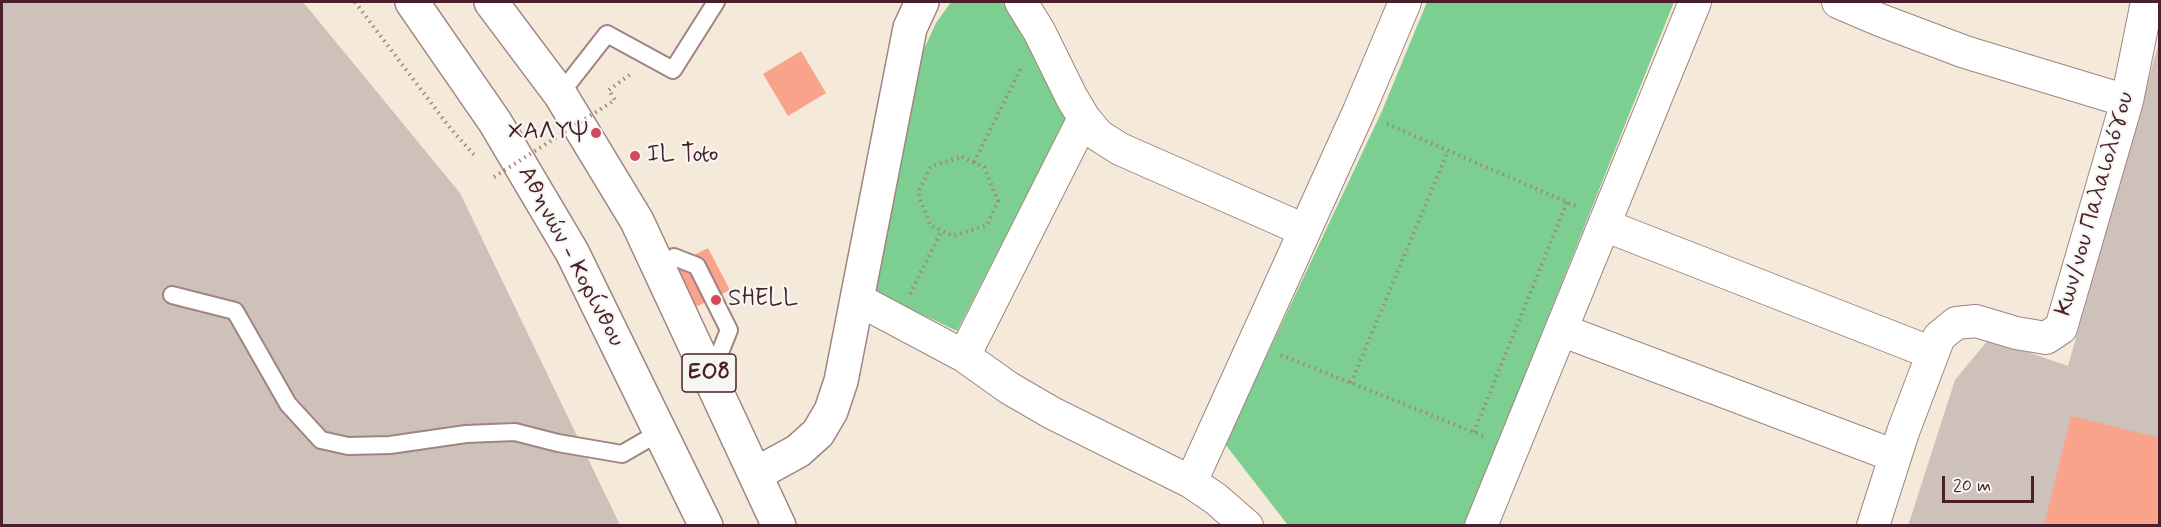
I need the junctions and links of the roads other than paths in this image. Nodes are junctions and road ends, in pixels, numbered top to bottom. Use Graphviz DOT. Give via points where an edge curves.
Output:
graph roads {
  1 [pos="412,2"];
  2 [pos="491,2"];
  3 [pos="716,2"];
  4 [pos="922,2"];
  5 [pos="1021,2"];
  6 [pos="1405,2"];
  7 [pos="1695,2"];
  8 [pos="1838,2"];
  9 [pos="2148,2"];
  10 [pos="560,94"];
  11 [pos="2127,101"];
  12 [pos="1084,118"];
  13 [pos="1605,222"];
  14 [pos="1304,230"];
  15 [pos="674,257"];
  16 [pos="172,295"];
  17 [pos="857,299"];
  18 [pos="1562,330"];
  19 [pos="721,350"];
  20 [pos="1932,353"];
  21 [pos="964,356"];
  22 [pos="660,432"];
  23 [pos="1895,456"];
  24 [pos="756,474"];
  25 [pos="1191,482"];
  26 [pos="706,525"];
  27 [pos="779,525"];
  28 [pos="1247,525"];
  29 [pos="1481,525"];
  30 [pos="1873,525"];
  1 -- 22 [label="main road, Αθηνών - Κορίνθου" via="495,122 572,252"];
  2 -- 10 [label="main road, ΕΟ8"];
  3 -- 10 [label="lane" via="673,70 607,34"];
  4 -- 17 [label="main road" via="910,28"];
  5 -- 12 [label="street"];
  6 -- 14 [label="street"];
  7 -- 13 [label="street"];
  8 -- 11 [label="street" via="1965,52"];
  9 -- 11 [label="street, Κων/νου Παλαιολόγου"];
  10 -- 24 [label="main road, ΕΟ8" via="637,221"];
  11 -- 20 [label="street, Κων/νου Παλαιολόγου" via="2061,328 2046,338 1976,321 1956,323 1939,336"];
  12 -- 14 [label="street" via="1098,135 1120,149"];
  12 -- 21 [label="street"];
  13 -- 18 [label="street"];
  13 -- 20 [label="street"];
  14 -- 25 [label="street"];
  15 -- 19 [label="lane" via="697,266 729,330"];
  16 -- 22 [label="lane" via="235,311 288,404 321,440 348,446 390,445 466,434 515,432 622,454"];
  17 -- 21 [label="street"];
  17 -- 24 [label="main road" via="831,411 818,433 798,451"];
  18 -- 23 [label="street"];
  18 -- 29 [label="street"];
  20 -- 23 [label="street, Κων/νου Παλαιολόγου"];
  21 -- 25 [label="street" via="1052,413"];
  22 -- 26 [label="main road, Αθηνών - Κορίνθου"];
  23 -- 30 [label="street, Κων/νου Παλαιολόγου"];
  24 -- 27 [label="main road, ΕΟ8"];
  25 -- 28 [label="street"];
}
